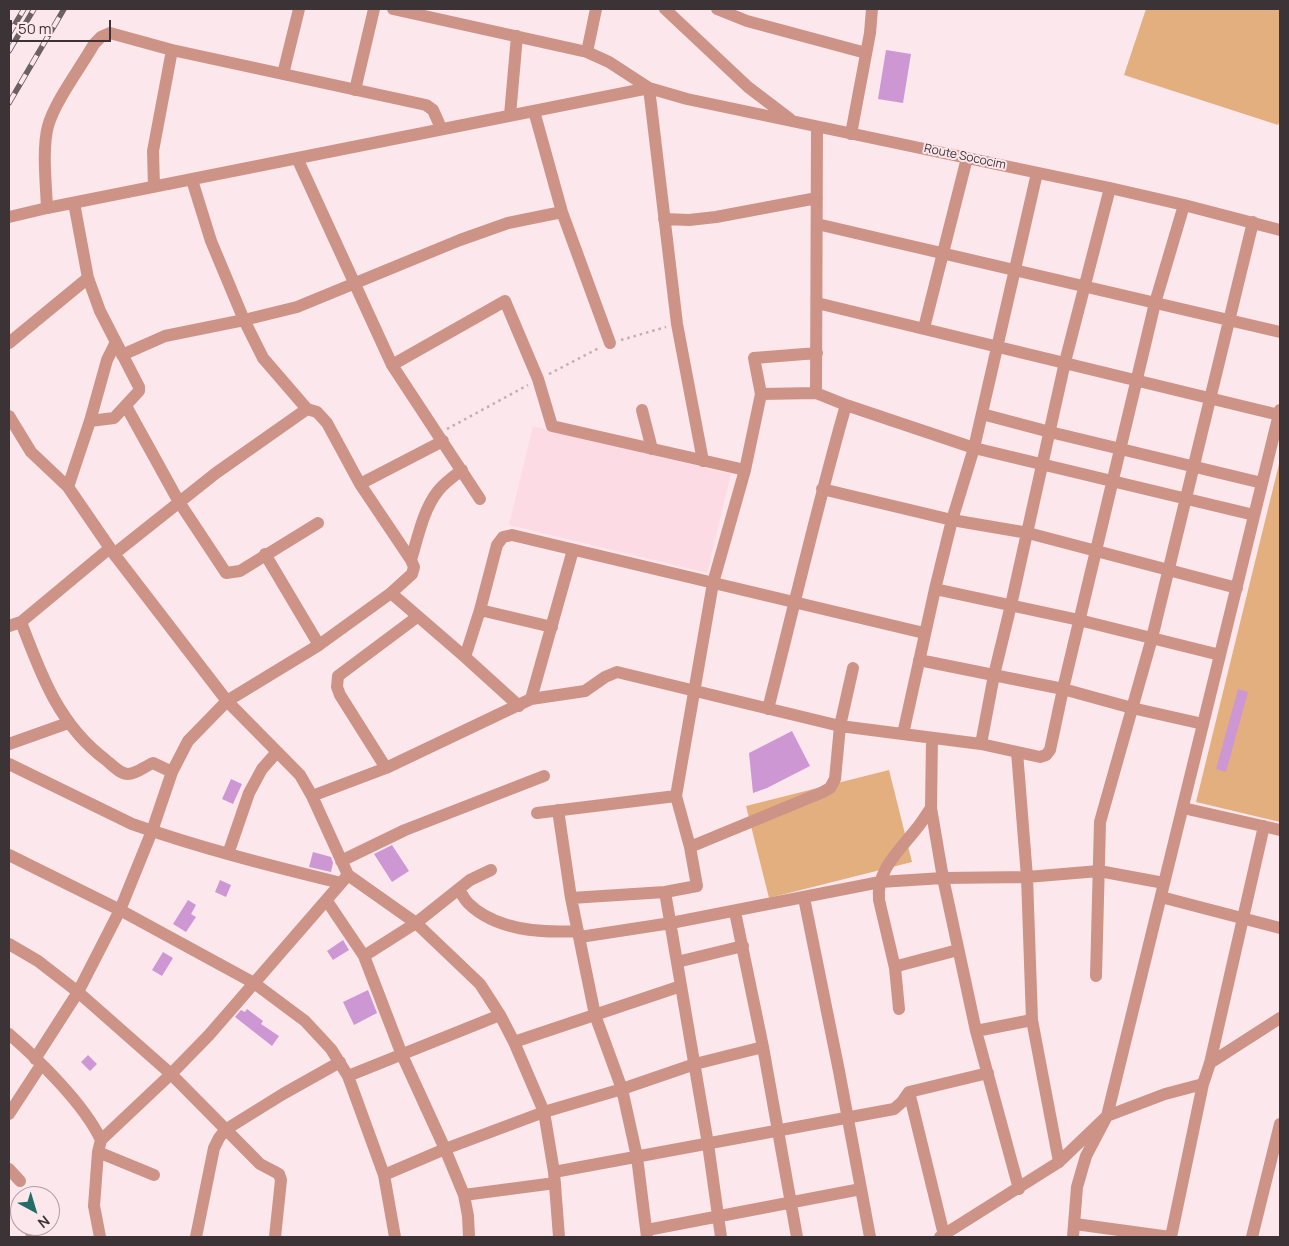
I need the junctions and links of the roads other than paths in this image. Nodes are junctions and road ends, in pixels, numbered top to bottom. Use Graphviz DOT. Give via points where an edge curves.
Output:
graph roads {
  1 [pos="299,9"];
  2 [pos="374,9"];
  3 [pos="392,9"];
  4 [pos="596,9"];
  5 [pos="665,9"];
  6 [pos="717,9"];
  7 [pos="872,9"];
  8 [pos="517,36"];
  9 [pos="172,50"];
  10 [pos="587,52"];
  11 [pos="866,53"];
  12 [pos="283,74"];
  13 [pos="648,88"];
  14 [pos="355,90"];
  15 [pos="534,111"];
  16 [pos="510,115"];
  17 [pos="794,122"];
  18 [pos="817,127"];
  19 [pos="441,128"];
  20 [pos="851,134"];
  21 [pos="297,158"];
  22 [pos="967,158"];
  23 [pos="1037,173"];
  24 [pos="192,180"];
  25 [pos="154,187"];
  26 [pos="1110,188"];
  27 [pos="817,198"];
  28 [pos="74,203"];
  29 [pos="1184,205"];
  30 [pos="47,208"];
  31 [pos="562,212"];
  32 [pos="9,217"];
  33 [pos="664,219"];
  34 [pos="1253,222"];
  35 [pos="817,224"];
  36 [pos="1280,230"];
  37 [pos="943,253"];
  38 [pos="1015,270"];
  39 [pos="88,278"];
  40 [pos="356,284"];
  41 [pos="1084,286"];
  42 [pos="817,303"];
  43 [pos="1155,303"];
  44 [pos="244,320"];
  45 [pos="1228,320"];
  46 [pos="924,328"];
  47 [pos="1280,332"];
  48 [pos="9,343"];
  49 [pos="610,343"];
  50 [pos="997,346"];
  51 [pos="118,349"];
  52 [pos="817,353"];
  53 [pos="1065,362"];
  54 [pos="392,364"];
  55 [pos="1137,380"];
  56 [pos="816,393"];
  57 [pos="761,394"];
  58 [pos="1210,398"];
  59 [pos="846,405"];
  60 [pos="126,406"];
  61 [pos="307,409"];
  62 [pos="642,410"];
  63 [pos="1280,413"];
  64 [pos="982,414"];
  65 [pos="9,416"];
  66 [pos="90,421"];
  67 [pos="1050,432"];
  68 [pos="440,437"];
  69 [pos="974,448"];
  70 [pos="652,449"];
  71 [pos="1120,449"];
  72 [pos="703,461"];
  73 [pos="1042,464"];
  74 [pos="1193,467"];
  75 [pos="462,470"];
  76 [pos="745,470"];
  77 [pos="1112,481"];
  78 [pos="1262,483"];
  79 [pos="360,484"];
  80 [pos="68,487"];
  81 [pos="822,489"];
  82 [pos="480,499"];
  83 [pos="1186,499"];
  84 [pos="179,502"];
  85 [pos="1254,516"];
  86 [pos="952,520"];
  87 [pos="318,523"];
  88 [pos="1028,533"];
  89 [pos="573,550"];
  90 [pos="112,551"];
  91 [pos="1096,551"];
  92 [pos="265,554"];
  93 [pos="411,560"];
  94 [pos="1168,570"];
  95 [pos="713,583"];
  96 [pos="1237,588"];
  97 [pos="935,589"];
  98 [pos="391,593"];
  99 [pos="796,602"];
  100 [pos="1011,605"];
  101 [pos="480,610"];
  102 [pos="418,617"];
  103 [pos="1079,620"];
  104 [pos="15,624"];
  105 [pos="552,627"];
  106 [pos="924,633"];
  107 [pos="1152,638"];
  108 [pos="319,645"];
  109 [pos="1220,655"];
  110 [pos="465,657"];
  111 [pos="919,660"];
  112 [pos="853,668"];
  113 [pos="994,675"];
  114 [pos="1063,689"];
  115 [pos="694,690"];
  116 [pos="531,699"];
  117 [pos="227,701"];
  118 [pos="519,706"];
  119 [pos="1132,708"];
  120 [pos="768,709"];
  121 [pos="68,724"];
  122 [pos="1204,724"];
  123 [pos="840,726"];
  124 [pos="903,734"];
  125 [pos="932,738"];
  126 [pos="9,744"];
  127 [pos="981,744"];
  128 [pos="277,752"];
  129 [pos="1018,752"];
  130 [pos="9,764"];
  131 [pos="386,768"];
  132 [pos="172,772"];
  133 [pos="544,776"];
  134 [pos="312,796"];
  135 [pos="676,796"];
  136 [pos="931,808"];
  137 [pos="1183,808"];
  138 [pos="558,810"];
  139 [pos="537,813"];
  140 [pos="1264,826"];
  141 [pos="1280,830"];
  142 [pos="152,831"];
  143 [pos="690,847"];
  144 [pos="228,854"];
  145 [pos="9,855"];
  146 [pos="342,862"];
  147 [pos="491,870"];
  148 [pos="1099,871"];
  149 [pos="1026,877"];
  150 [pos="943,878"];
  151 [pos="344,879"];
  152 [pos="880,882"];
  153 [pos="1164,883"];
  154 [pos="459,890"];
  155 [pos="665,892"];
  156 [pos="1161,897"];
  157 [pos="571,898"];
  158 [pos="804,898"];
  159 [pos="327,901"];
  160 [pos="120,910"];
  161 [pos="735,912"];
  162 [pos="1243,918"];
  163 [pos="416,923"];
  164 [pos="671,923"];
  165 [pos="1280,928"];
  166 [pos="579,934"];
  167 [pos="9,944"];
  168 [pos="743,946"];
  169 [pos="958,950"];
  170 [pos="364,956"];
  171 [pos="677,962"];
  172 [pos="895,968"];
  173 [pos="1096,976"];
  174 [pos="254,983"];
  175 [pos="681,986"];
  176 [pos="78,992"];
  177 [pos="899,1009"];
  178 [pos="500,1015"];
  179 [pos="595,1015"];
  180 [pos="1280,1018"];
  181 [pos="1032,1020"];
  182 [pos="976,1031"];
  183 [pos="9,1034"];
  184 [pos="514,1042"];
  185 [pos="763,1047"];
  186 [pos="402,1055"];
  187 [pos="38,1062"];
  188 [pos="340,1062"];
  189 [pos="1210,1063"];
  190 [pos="695,1064"];
  191 [pos="988,1073"];
  192 [pos="171,1074"];
  193 [pos="348,1076"];
  194 [pos="1203,1084"];
  195 [pos="622,1089"];
  196 [pos="909,1092"];
  197 [pos="11,1107"];
  198 [pos="544,1112"];
  199 [pos="1107,1116"];
  200 [pos="848,1117"];
  201 [pos="1280,1124"];
  202 [pos="225,1130"];
  203 [pos="778,1131"];
  204 [pos="708,1144"];
  205 [pos="99,1146"];
  206 [pos="445,1149"];
  207 [pos="637,1157"];
  208 [pos="1059,1162"];
  209 [pos="9,1169"];
  210 [pos="154,1175"];
  211 [pos="384,1175"];
  212 [pos="554,1178"];
  213 [pos="20,1181"];
  214 [pos="1019,1188"];
  215 [pos="861,1189"];
  216 [pos="464,1195"];
  217 [pos="790,1203"];
  218 [pos="719,1216"];
  219 [pos="1075,1224"];
  220 [pos="959,1231"];
  221 [pos="647,1234"];
  222 [pos="942,1236"];
  223 [pos="100,1237"];
  224 [pos="196,1237"];
  225 [pos="275,1237"];
  226 [pos="395,1237"];
  227 [pos="469,1237"];
  228 [pos="559,1237"];
  229 [pos="721,1237"];
  230 [pos="797,1237"];
  231 [pos="870,1237"];
  232 [pos="1073,1237"];
  233 [pos="1171,1237"];
  234 [pos="1252,1237"];
  1 -- 12 [label="street"];
  2 -- 14 [label="street"];
  3 -- 8 [label="street"];
  4 -- 10 [label="street"];
  5 -- 17 [label="street" via="748,86"];
  6 -- 11 [label="street" via="747,21"];
  7 -- 11 [label="street"];
  8 -- 10 [label="street"];
  8 -- 16 [label="street"];
  9 -- 12 [label="street"];
  9 -- 25 [label="street" via="153,151"];
  9 -- 30 [label="street" via="110,33 94,44 53,111 48,126"];
  10 -- 13 [label="street" via="609,62"];
  11 -- 20 [label="street"];
  12 -- 14 [label="street"];
  13 -- 15 [label="street"];
  13 -- 17 [label="street, Route Sococim"];
  13 -- 33 [label="street"];
  14 -- 19 [label="street" via="426,105 433,110"];
  15 -- 16 [label="street"];
  15 -- 31 [label="street"];
  16 -- 19 [label="street"];
  17 -- 18 [label="street, Route Sococim"];
  18 -- 20 [label="street, Route Sococim"];
  18 -- 27 [label="street"];
  19 -- 21 [label="street"];
  20 -- 22 [label="street, Route Sococim"];
  21 -- 24 [label="street"];
  21 -- 40 [label="street"];
  22 -- 23 [label="street, Route Sococim"];
  22 -- 37 [label="street"];
  23 -- 26 [label="street, Route Sococim"];
  23 -- 38 [label="street"];
  24 -- 25 [label="street"];
  24 -- 44 [label="street" via="211,241"];
  25 -- 28 [label="street"];
  26 -- 29 [label="street, Route Sococim"];
  26 -- 41 [label="street"];
  27 -- 33 [label="street" via="716,217"];
  27 -- 35 [label="street"];
  28 -- 30 [label="street"];
  28 -- 39 [label="street"];
  29 -- 34 [label="street, Route Sococim"];
  29 -- 43 [label="street"];
  30 -- 32 [label="street"];
  31 -- 40 [label="street" via="508,223"];
  31 -- 49 [label="street"];
  33 -- 72 [label="street" via="677,324"];
  34 -- 36 [label="street, Route Sococim"];
  34 -- 45 [label="street"];
  35 -- 37 [label="street"];
  35 -- 42 [label="street"];
  37 -- 38 [label="street"];
  37 -- 46 [label="street"];
  38 -- 41 [label="street"];
  38 -- 50 [label="street"];
  39 -- 48 [label="street"];
  39 -- 51 [label="street"];
  40 -- 44 [label="street" via="297,307"];
  40 -- 54 [label="street"];
  41 -- 43 [label="street"];
  41 -- 53 [label="street"];
  42 -- 46 [label="street"];
  42 -- 52 [label="street"];
  43 -- 45 [label="street"];
  43 -- 55 [label="street"];
  44 -- 51 [label="street"];
  44 -- 61 [label="street" via="263,358"];
  45 -- 47 [label="street"];
  45 -- 58 [label="street"];
  46 -- 50 [label="street"];
  50 -- 53 [label="street"];
  50 -- 64 [label="street"];
  51 -- 60 [label="street" via="139,387 138,393"];
  51 -- 66 [label="street" via="107,360"];
  52 -- 56 [label="street"];
  52 -- 57 [label="street" via="754,358"];
  53 -- 55 [label="street"];
  53 -- 67 [label="street"];
  54 -- 68 [label="street"];
  54 -- 70 [label="street" via="505,301 538,380 552,426"];
  55 -- 58 [label="street"];
  55 -- 71 [label="street"];
  56 -- 57 [label="street"];
  56 -- 59 [label="street"];
  57 -- 76 [label="street"];
  58 -- 63 [label="street"];
  58 -- 74 [label="street"];
  59 -- 69 [label="street"];
  59 -- 81 [label="street"];
  60 -- 66 [label="street" via="114,418"];
  60 -- 84 [label="street"];
  61 -- 79 [label="street" via="317,412 327,423"];
  61 -- 84 [label="street"];
  62 -- 70 [label="street"];
  63 -- 78 [label="street"];
  64 -- 67 [label="street"];
  64 -- 69 [label="street"];
  65 -- 80 [label="street" via="31,452"];
  66 -- 80 [label="street"];
  67 -- 71 [label="street"];
  67 -- 73 [label="street"];
  68 -- 75 [label="street"];
  68 -- 79 [label="street"];
  69 -- 73 [label="street"];
  69 -- 86 [label="street"];
  70 -- 72 [label="street"];
  71 -- 74 [label="street"];
  71 -- 77 [label="street"];
  72 -- 76 [label="street"];
  73 -- 77 [label="street"];
  73 -- 88 [label="street"];
  74 -- 78 [label="street"];
  74 -- 83 [label="street"];
  75 -- 82 [label="street"];
  75 -- 93 [label="street" via="439,489 432,500"];
  76 -- 95 [label="street"];
  77 -- 83 [label="street"];
  77 -- 91 [label="street"];
  78 -- 85 [label="street"];
  79 -- 93 [label="street"];
  80 -- 90 [label="street"];
  81 -- 86 [label="street"];
  81 -- 99 [label="street"];
  83 -- 85 [label="street"];
  83 -- 94 [label="street"];
  84 -- 90 [label="street"];
  84 -- 92 [label="street" via="226,573 240,571"];
  85 -- 96 [label="street"];
  86 -- 88 [label="street"];
  86 -- 97 [label="street"];
  87 -- 92 [label="street"];
  88 -- 91 [label="street"];
  88 -- 100 [label="street"];
  89 -- 95 [label="street"];
  89 -- 101 [label="street" via="512,535 503,536 497,545"];
  89 -- 105 [label="street"];
  90 -- 104 [label="street"];
  90 -- 117 [label="street"];
  91 -- 94 [label="street"];
  91 -- 103 [label="street"];
  92 -- 108 [label="street"];
  93 -- 98 [label="street" via="412,574"];
  94 -- 96 [label="street"];
  94 -- 107 [label="street"];
  95 -- 99 [label="street"];
  95 -- 115 [label="street"];
  96 -- 109 [label="street"];
  97 -- 100 [label="street"];
  97 -- 106 [label="street"];
  98 -- 102 [label="street"];
  98 -- 108 [label="street"];
  99 -- 106 [label="street"];
  99 -- 120 [label="street"];
  100 -- 103 [label="street"];
  100 -- 113 [label="street"];
  101 -- 105 [label="street"];
  101 -- 110 [label="street"];
  102 -- 110 [label="street"];
  102 -- 131 [label="street" via="338,676 340,695"];
  103 -- 107 [label="street"];
  103 -- 114 [label="street"];
  104 -- 121 [label="street"];
  105 -- 116 [label="street"];
  106 -- 111 [label="street"];
  107 -- 109 [label="street"];
  107 -- 119 [label="street"];
  108 -- 117 [label="street"];
  109 -- 122 [label="street"];
  110 -- 118 [label="street"];
  111 -- 113 [label="street"];
  111 -- 124 [label="street"];
  112 -- 123 [label="street"];
  113 -- 114 [label="street"];
  113 -- 127 [label="street"];
  114 -- 119 [label="street"];
  114 -- 129 [label="street" via="1050,750 1040,757"];
  115 -- 116 [label="street" via="617,672 585,691"];
  115 -- 120 [label="street"];
  115 -- 135 [label="street"];
  116 -- 118 [label="street"];
  117 -- 128 [label="street"];
  117 -- 132 [label="street" via="188,741"];
  118 -- 131 [label="street"];
  119 -- 122 [label="street"];
  119 -- 148 [label="street" via="1100,822"];
  120 -- 123 [label="street"];
  121 -- 126 [label="street"];
  121 -- 132 [label="street" via="119,771 137,772 153,763"];
  122 -- 137 [label="street"];
  123 -- 124 [label="street"];
  123 -- 143 [label="street" via="830,788"];
  124 -- 125 [label="street"];
  125 -- 127 [label="street"];
  125 -- 136 [label="street"];
  127 -- 129 [label="street"];
  128 -- 134 [label="street" via="300,775"];
  128 -- 144 [label="street" via="262,768 249,793"];
  129 -- 149 [label="street"];
  130 -- 142 [label="street"];
  131 -- 134 [label="street"];
  132 -- 142 [label="street"];
  133 -- 146 [label="street" via="405,830"];
  134 -- 146 [label="street"];
  135 -- 138 [label="street"];
  135 -- 143 [label="street"];
  136 -- 150 [label="street"];
  136 -- 152 [label="street" via="890,861"];
  137 -- 140 [label="street"];
  137 -- 153 [label="street"];
  138 -- 139 [label="street"];
  138 -- 157 [label="street"];
  140 -- 141 [label="street"];
  140 -- 162 [label="street"];
  142 -- 144 [label="street"];
  142 -- 160 [label="street"];
  143 -- 155 [label="street" via="697,886"];
  144 -- 151 [label="street"];
  145 -- 160 [label="street"];
  146 -- 151 [label="street"];
  147 -- 154 [label="street" via="470,880"];
  148 -- 149 [label="street"];
  148 -- 153 [label="street"];
  148 -- 173 [label="street"];
  149 -- 150 [label="street"];
  149 -- 181 [label="street"];
  150 -- 152 [label="street"];
  150 -- 169 [label="street"];
  151 -- 159 [label="street"];
  151 -- 163 [label="street"];
  152 -- 158 [label="street"];
  152 -- 172 [label="street" via="879,900"];
  153 -- 156 [label="street"];
  154 -- 163 [label="street"];
  154 -- 166 [label="street" via="468,903 492,919 517,928"];
  155 -- 157 [label="street"];
  155 -- 164 [label="street"];
  156 -- 162 [label="street"];
  156 -- 199 [label="street"];
  157 -- 166 [label="street"];
  158 -- 161 [label="street"];
  158 -- 200 [label="street"];
  159 -- 170 [label="street"];
  159 -- 174 [label="street"];
  160 -- 174 [label="street"];
  160 -- 176 [label="street"];
  161 -- 164 [label="street"];
  161 -- 168 [label="street"];
  162 -- 165 [label="street"];
  162 -- 189 [label="street"];
  163 -- 170 [label="street"];
  163 -- 178 [label="street" via="480,984"];
  164 -- 166 [label="street"];
  164 -- 171 [label="street"];
  166 -- 179 [label="street"];
  167 -- 176 [label="street" via="38,961"];
  168 -- 171 [label="street"];
  168 -- 185 [label="street"];
  169 -- 172 [label="street"];
  169 -- 182 [label="street"];
  170 -- 186 [label="street"];
  171 -- 175 [label="street"];
  172 -- 177 [label="street"];
  174 -- 188 [label="street" via="305,1021"];
  174 -- 192 [label="street"];
  175 -- 179 [label="street"];
  175 -- 190 [label="street"];
  176 -- 187 [label="street"];
  176 -- 192 [label="street"];
  178 -- 184 [label="street"];
  178 -- 186 [label="street"];
  179 -- 184 [label="street"];
  179 -- 195 [label="street"];
  180 -- 189 [label="street"];
  181 -- 182 [label="street"];
  181 -- 208 [label="street"];
  182 -- 191 [label="street"];
  183 -- 187 [label="street"];
  184 -- 198 [label="street"];
  185 -- 190 [label="street"];
  185 -- 203 [label="street"];
  186 -- 193 [label="street"];
  186 -- 206 [label="street"];
  187 -- 197 [label="street"];
  187 -- 205 [label="street" via="77,1103 95,1128"];
  188 -- 193 [label="street"];
  188 -- 202 [label="street"];
  189 -- 194 [label="street"];
  190 -- 195 [label="street"];
  190 -- 204 [label="street"];
  191 -- 196 [label="street"];
  191 -- 214 [label="street"];
  192 -- 202 [label="street"];
  192 -- 205 [label="street"];
  193 -- 211 [label="street"];
  194 -- 199 [label="street" via="1165,1094"];
  194 -- 233 [label="street"];
  195 -- 198 [label="street"];
  195 -- 207 [label="street"];
  196 -- 200 [label="street" via="894,1109"];
  196 -- 222 [label="street"];
  198 -- 206 [label="street"];
  198 -- 212 [label="street"];
  199 -- 208 [label="street"];
  199 -- 219 [label="street" via="1081,1171"];
  200 -- 203 [label="street"];
  200 -- 215 [label="street"];
  201 -- 234 [label="street"];
  202 -- 224 [label="street" via="214,1148"];
  202 -- 225 [label="street" via="260,1164 281,1177"];
  203 -- 204 [label="street"];
  203 -- 217 [label="street"];
  204 -- 207 [label="street"];
  204 -- 218 [label="street"];
  205 -- 210 [label="street"];
  205 -- 223 [label="street" via="94,1206"];
  206 -- 211 [label="street"];
  206 -- 216 [label="street"];
  207 -- 212 [label="street"];
  207 -- 221 [label="street"];
  208 -- 214 [label="street"];
  209 -- 213 [label="street"];
  211 -- 226 [label="street"];
  212 -- 216 [label="street"];
  212 -- 228 [label="street"];
  214 -- 220 [label="street"];
  215 -- 217 [label="street"];
  215 -- 231 [label="street"];
  216 -- 227 [label="street"];
  217 -- 218 [label="street"];
  217 -- 230 [label="street"];
  218 -- 221 [label="street"];
  218 -- 229 [label="street"];
  219 -- 232 [label="street"];
  219 -- 233 [label="street"];
  220 -- 222 [label="street"];
}
